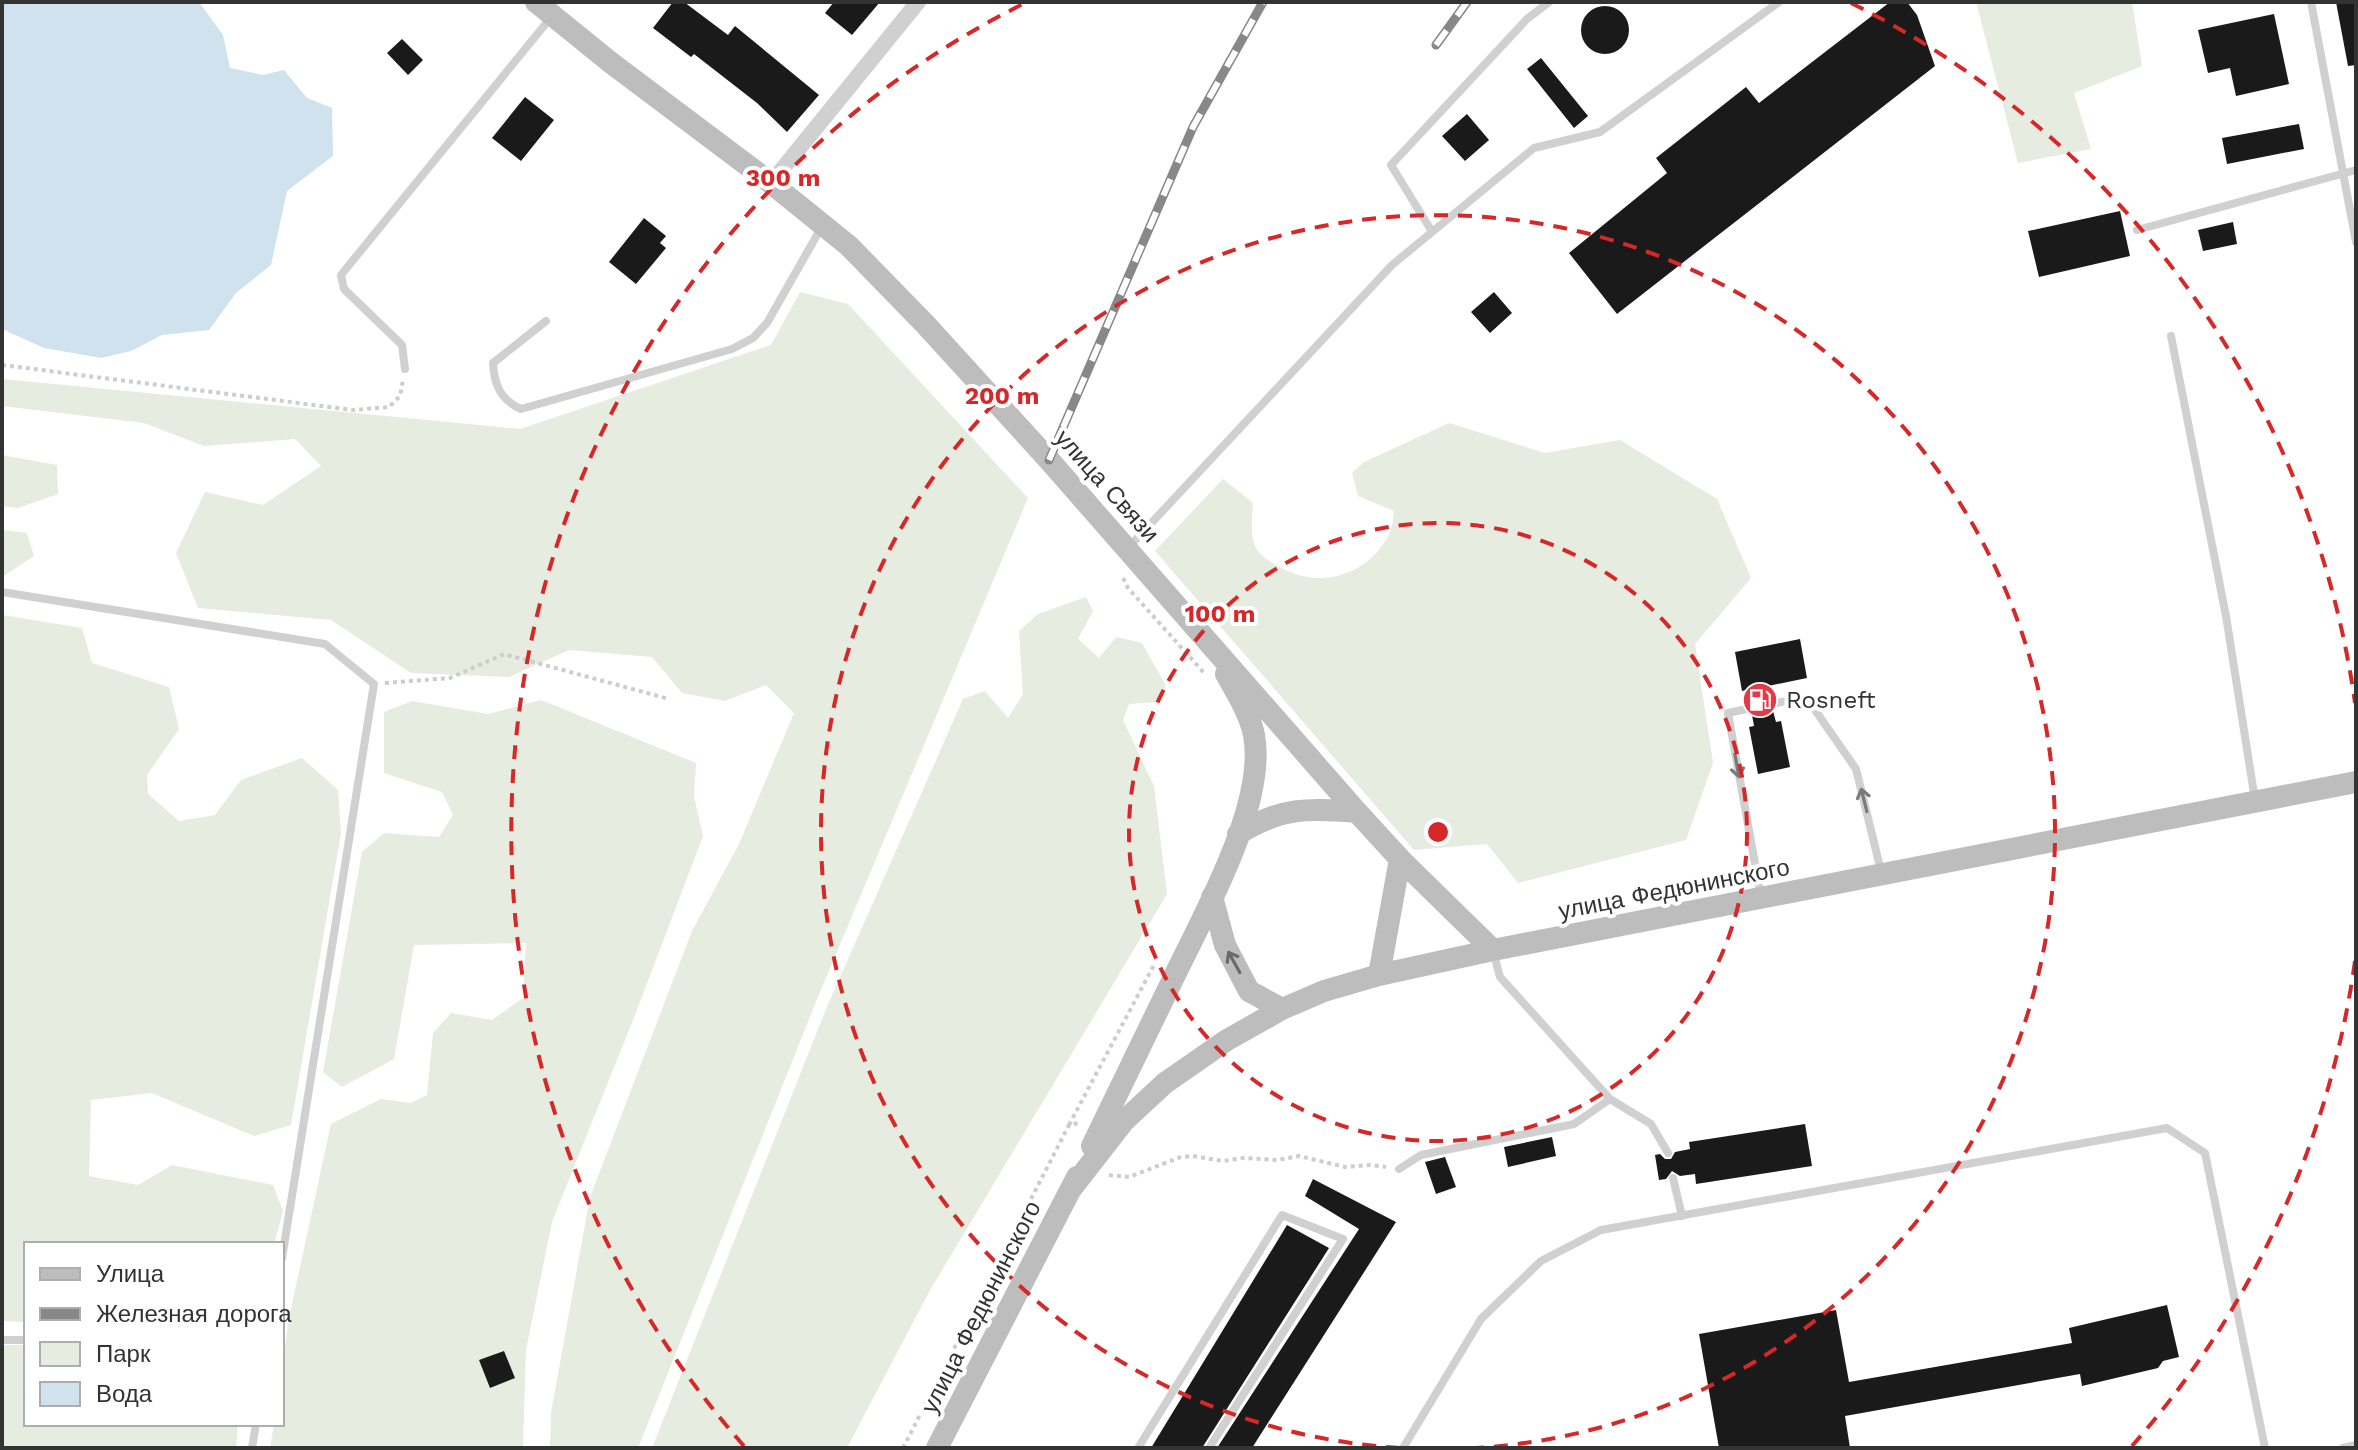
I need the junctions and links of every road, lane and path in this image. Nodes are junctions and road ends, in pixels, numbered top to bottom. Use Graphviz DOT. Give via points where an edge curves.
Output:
graph roads {
  1 [pos="918,2"];
  2 [pos="1549,2"];
  3 [pos="1779,2"];
  4 [pos="2311,2"];
  5 [pos="544,9"];
  6 [pos="2356,170"];
  7 [pos="2343,173"];
  8 [pos="771,183"];
  9 [pos="824,224"];
  10 [pos="1431,230"];
  11 [pos="2137,230"];
  12 [pos="2356,242"];
  13 [pos="546,321"];
  14 [pos="2171,336"];
  15 [pos="2,365"];
  16 [pos="405,369"];
  17 [pos="1128,548"];
  18 [pos="2,592"];
  19 [pos="1204,634"];
  20 [pos="1187,654"];
  21 [pos="1210,680"];
  22 [pos="374,684"];
  23 [pos="669,699"];
  24 [pos="1772,704"];
  25 [pos="1751,708"];
  26 [pos="2356,782"];
  27 [pos="2255,801"];
  28 [pos="1357,812"];
  29 [pos="1238,834"];
  30 [pos="1400,859"];
  31 [pos="1882,876"];
  32 [pos="1212,897"];
  33 [pos="1761,900"];
  34 [pos="1493,950"];
  35 [pos="1158,957"];
  36 [pos="1379,975"];
  37 [pos="1282,1009"];
  38 [pos="1610,1099"];
  39 [pos="1105,1118"];
  40 [pos="1069,1125"];
  41 [pos="1668,1153"];
  42 [pos="1088,1167"];
  43 [pos="1399,1169"];
  44 [pos="1673,1178"];
  45 [pos="1071,1189"];
  46 [pos="1682,1216"];
  47 [pos="284,1246"];
  48 [pos="2,1340"];
  49 [pos="24,1340"];
  50 [pos="256,1426"];
  51 [pos="2356,1445"];
  52 [pos="252,1448"];
  53 [pos="903,1448"];
  54 [pos="937,1448"];
  55 [pos="1138,1448"];
  56 [pos="1209,1448"];
  57 [pos="1403,1448"];
  58 [pos="2265,1448"];
  59 [pos="2343,1448"];
  1 -- 8 [label="street"];
  2 -- 10 [label="lane" via="1391,165"];
  3 -- 10 [label="lane" via="1600,132 1534,148"];
  4 -- 7 [label="lane"];
  5 -- 8 [label="main road, улица Связи"];
  5 -- 16 [label="lane" via="341,275 344,289 402,345"];
  6 -- 7 [label="lane"];
  7 -- 11 [label="lane"];
  7 -- 12 [label="lane"];
  8 -- 9 [label="main road, улица Связи"];
  9 -- 13 [label="lane" via="753,338 732,349 521,409 508,403 494,379 493,363"];
  9 -- 17 [label="main road, улица Связи" via="925,324"];
  10 -- 17 [label="lane" via="1392,265"];
  14 -- 27 [label="lane" via="2226,616"];
  15 -- 16 [label="path" via="353,410 389,407 400,396"];
  17 -- 19 [label="main road, улица Связи"];
  18 -- 22 [label="lane" via="325,644"];
  19 -- 28 [label="main road, улица Связи"];
  19 -- 29 [label="main road, улица Федюнинского" via="1254,735 1254,774"];
  20 -- 21 [label="path"];
  22 -- 23 [label="path" via="450,678 504,654"];
  22 -- 47 [label="lane"];
  31 -- 24 [label="lane, one-way" via="1856,769 1806,697"];
  25 -- 33 [label="lane, one-way" via="1728,713"];
  26 -- 27 [label="main road, улица Федюнинского"];
  27 -- 31 [label="main road, улица Федюнинского"];
  28 -- 29 [label="main road" via="1288,812"];
  28 -- 30 [label="main road, улица Связи"];
  29 -- 32 [label="main road, улица Федюнинского"];
  30 -- 34 [label="main road, улица Связи"];
  30 -- 36 [label="main road"];
  31 -- 33 [label="main road, улица Федюнинского"];
  37 -- 32 [label="main road, one-way" via="1249,991 1225,945"];
  32 -- 39 [label="main road, улица Федюнинского"];
  33 -- 34 [label="main road, улица Федюнинского"];
  34 -- 36 [label="main road, улица Федюнинского"];
  34 -- 38 [label="lane" via="1500,977"];
  35 -- 40 [label="path"];
  36 -- 37 [label="main road, улица Федюнинского"];
  37 -- 42 [label="main road, улица Федюнинского" via="1165,1083 1124,1121"];
  38 -- 41 [label="lane" via="1651,1124"];
  38 -- 43 [label="lane" via="1574,1124 1421,1155"];
  39 -- 40 [label="path"];
  39 -- 45 [label="main road, улица Федюнинского"];
  40 -- 53 [label="path"];
  42 -- 43 [label="path" via="1129,1177 1181,1157 1223,1161 1299,1156 1345,1167"];
  42 -- 45 [label="main road, улица Федюнинского"];
  44 -- 46 [label="lane"];
  45 -- 54 [label="main road, улица Федюнинского"];
  46 -- 57 [label="lane" via="1601,1230 1541,1261 1481,1319"];
  46 -- 58 [label="lane" via="2167,1128 2205,1153"];
  48 -- 49 [label="lane"];
  50 -- 52 [label="lane"];
  51 -- 59 [label="lane"];
  55 -- 56 [label="lane" via="1282,1215 1343,1239"];
}
